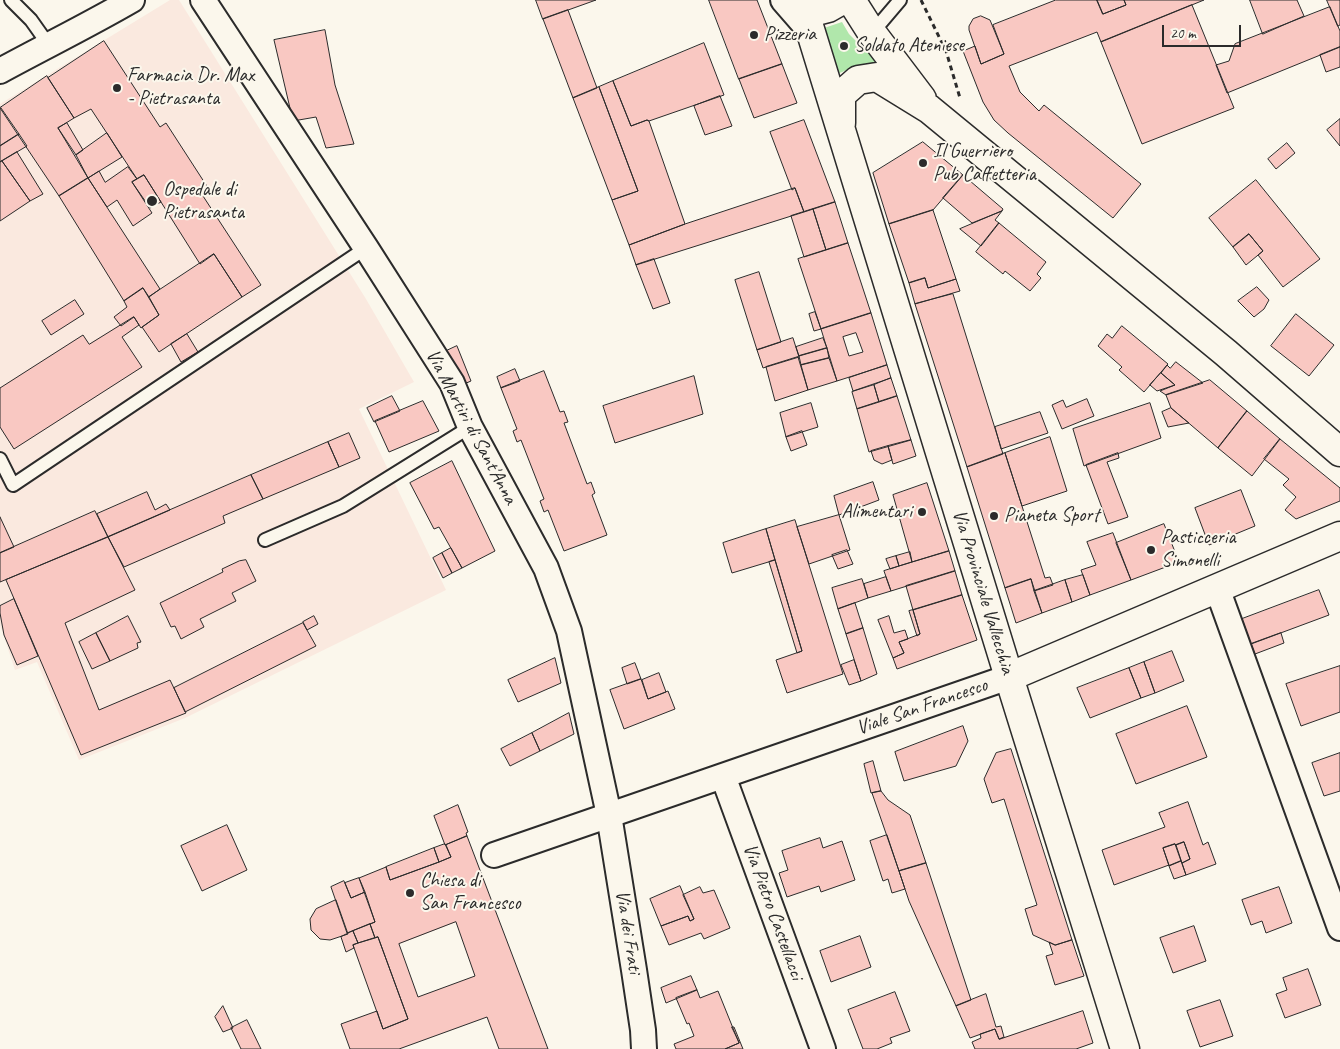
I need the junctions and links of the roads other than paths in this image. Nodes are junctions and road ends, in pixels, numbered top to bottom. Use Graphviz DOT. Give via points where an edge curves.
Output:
graph roads {
  1 [pos="11,0"];
  2 [pos="132,0"];
  3 [pos="203,0"];
  4 [pos="842,0"];
  5 [pos="851,0"];
  6 [pos="900,0"];
  7 [pos="800,11"];
  8 [pos="872,33"];
  9 [pos="48,44"];
  10 [pos="0,72"];
  11 [pos="929,109"];
  12 [pos="842,135"];
  13 [pos="366,248"];
  14 [pos="470,427"];
  15 [pos="1340,452"];
  16 [pos="0,459"];
  17 [pos="1340,536"];
  18 [pos="265,540"];
  19 [pos="1217,588"];
  20 [pos="1009,677"];
  21 [pos="722,776"];
  22 [pos="609,815"];
  23 [pos="494,856"];
  24 [pos="1340,928"];
  25 [pos="644,1049"];
  26 [pos="823,1049"];
  27 [pos="1126,1049"];
  1 -- 9 [label="lane"];
  2 -- 9 [label="street"];
  3 -- 13 [label="street, Via Martiri di Sant'Anna"];
  4 -- 7 [label="main road" via="828,8"];
  5 -- 8 [label="main road"];
  6 -- 8 [label="lane"];
  7 -- 12 [label="main road, Via Provinciale Vallecchia"];
  8 -- 11 [label="main road"];
  9 -- 10 [label="street"];
  11 -- 12 [label="main road" via="877,77 858,80 841,95"];
  11 -- 15 [label="main road" via="1226,353"];
  12 -- 20 [label="main road, Via Provinciale Vallecchia"];
  13 -- 14 [label="street, Via Martiri di Sant'Anna" via="452,383"];
  13 -- 16 [label="lane" via="14,485"];
  14 -- 18 [label="lane" via="343,506"];
  14 -- 22 [label="street, Via Martiri di Sant'Anna" via="546,568 569,631"];
  17 -- 19 [label="main road, Viale San Francesco"];
  19 -- 20 [label="main road, Viale San Francesco"];
  19 -- 24 [label="street"];
  20 -- 21 [label="street, Viale San Francesco"];
  20 -- 27 [label="main road, Via Provinciale Vallecchia"];
  21 -- 22 [label="street, Viale San Francesco"];
  21 -- 26 [label="street, Via Pietro Castellacci"];
  22 -- 23 [label="street, Viale San Francesco"];
  22 -- 25 [label="street, Via dei Frati" via="640,1004"];
}
